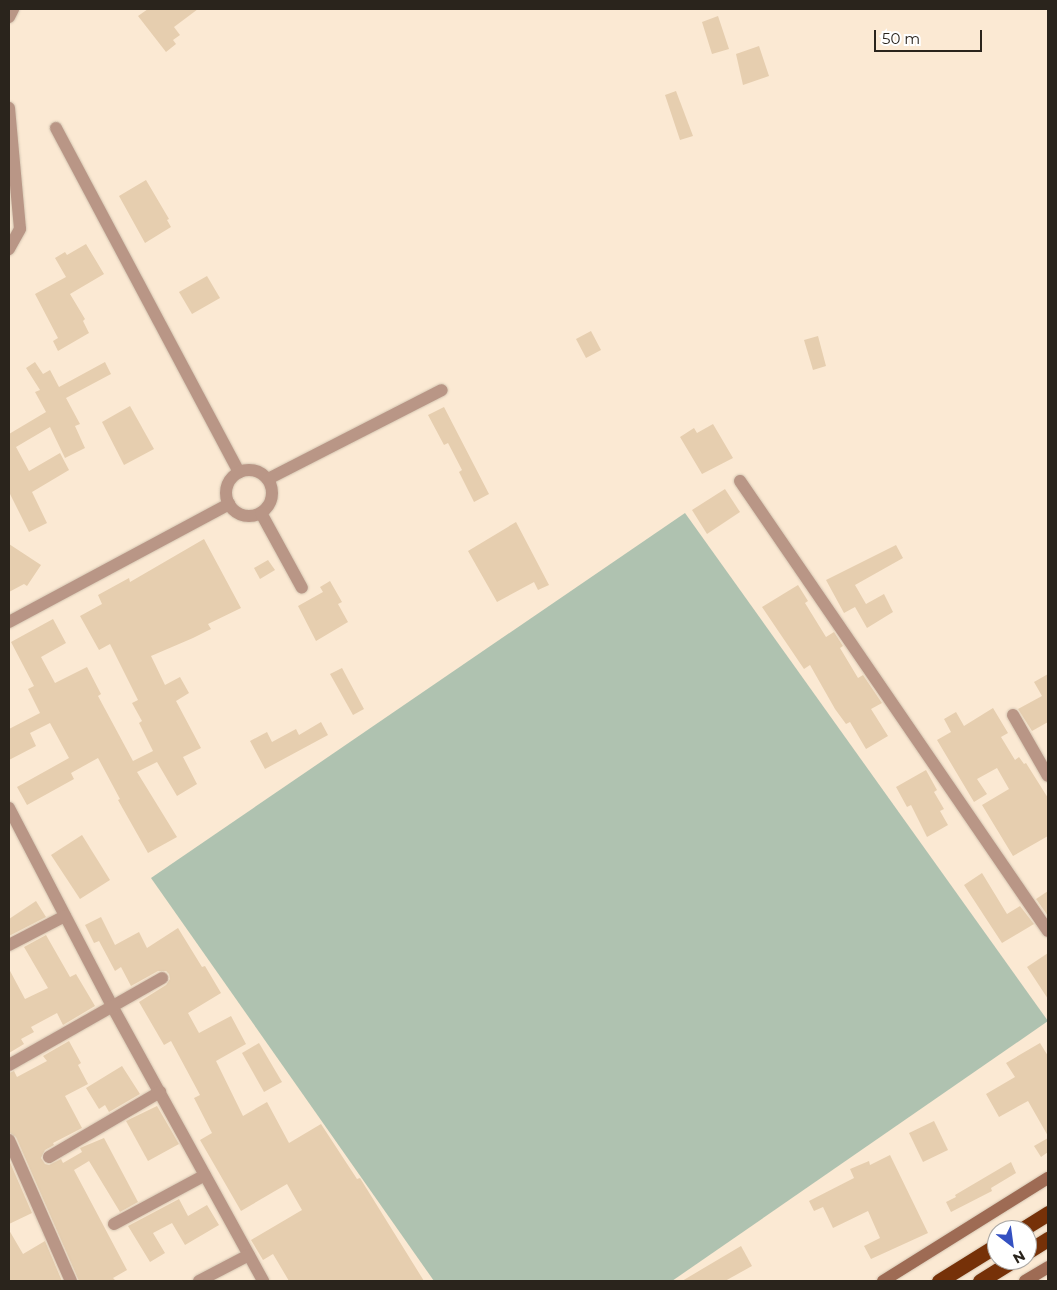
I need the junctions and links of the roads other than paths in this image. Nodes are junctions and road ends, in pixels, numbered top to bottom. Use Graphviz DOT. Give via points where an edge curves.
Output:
graph roads {
  1 [pos="13,9"];
  2 [pos="9,17"];
  3 [pos="9,108"];
  4 [pos="56,128"];
  5 [pos="9,249"];
  6 [pos="442,390"];
  7 [pos="239,472"];
  8 [pos="268,479"];
  9 [pos="740,481"];
  10 [pos="229,504"];
  11 [pos="261,513"];
  12 [pos="302,588"];
  13 [pos="9,622"];
  14 [pos="1013,715"];
  15 [pos="1048,776"];
  16 [pos="9,808"];
  17 [pos="65,916"];
  18 [pos="1048,931"];
  19 [pos="9,945"];
  20 [pos="162,978"];
  21 [pos="112,1006"];
  22 [pos="9,1065"];
  23 [pos="160,1092"];
  24 [pos="9,1140"];
  25 [pos="49,1157"];
  26 [pos="205,1174"];
  27 [pos="1048,1178"];
  28 [pos="1048,1213"];
  29 [pos="1037,1220"];
  30 [pos="114,1224"];
  31 [pos="1048,1239"];
  32 [pos="1037,1246"];
  33 [pos="987,1251"];
  34 [pos="249,1255"];
  35 [pos="1048,1267"];
  36 [pos="998,1270"];
  37 [pos="71,1281"];
  38 [pos="200,1281"];
  39 [pos="263,1281"];
  40 [pos="883,1281"];
  41 [pos="939,1281"];
  42 [pos="980,1281"];
  43 [pos="1025,1281"];
  1 -- 2 [label="street"];
  3 -- 5 [label="street" via="20,229"];
  4 -- 7 [label="street"];
  6 -- 8 [label="street"];
  7 -- 8 [label="street" via="255,470"];
  7 -- 10 [label="street" via="228,483 226,498"];
  8 -- 11 [label="street" via="272,494"];
  9 -- 18 [label="street"];
  10 -- 11 [label="street" via="247,516"];
  10 -- 13 [label="street"];
  11 -- 12 [label="street"];
  14 -- 15 [label="street"];
  16 -- 17 [label="street"];
  17 -- 19 [label="street"];
  17 -- 21 [label="street"];
  20 -- 21 [label="street"];
  21 -- 22 [label="street"];
  21 -- 23 [label="street"];
  23 -- 25 [label="street"];
  23 -- 26 [label="street"];
  24 -- 37 [label="street"];
  26 -- 30 [label="street"];
  26 -- 34 [label="street"];
  27 -- 40 [label="street"];
  28 -- 29 [label="highway"];
  31 -- 32 [label="highway"];
  33 -- 41 [label="highway"];
  34 -- 38 [label="street"];
  34 -- 39 [label="street"];
  35 -- 43 [label="street"];
  36 -- 42 [label="highway"];
}
